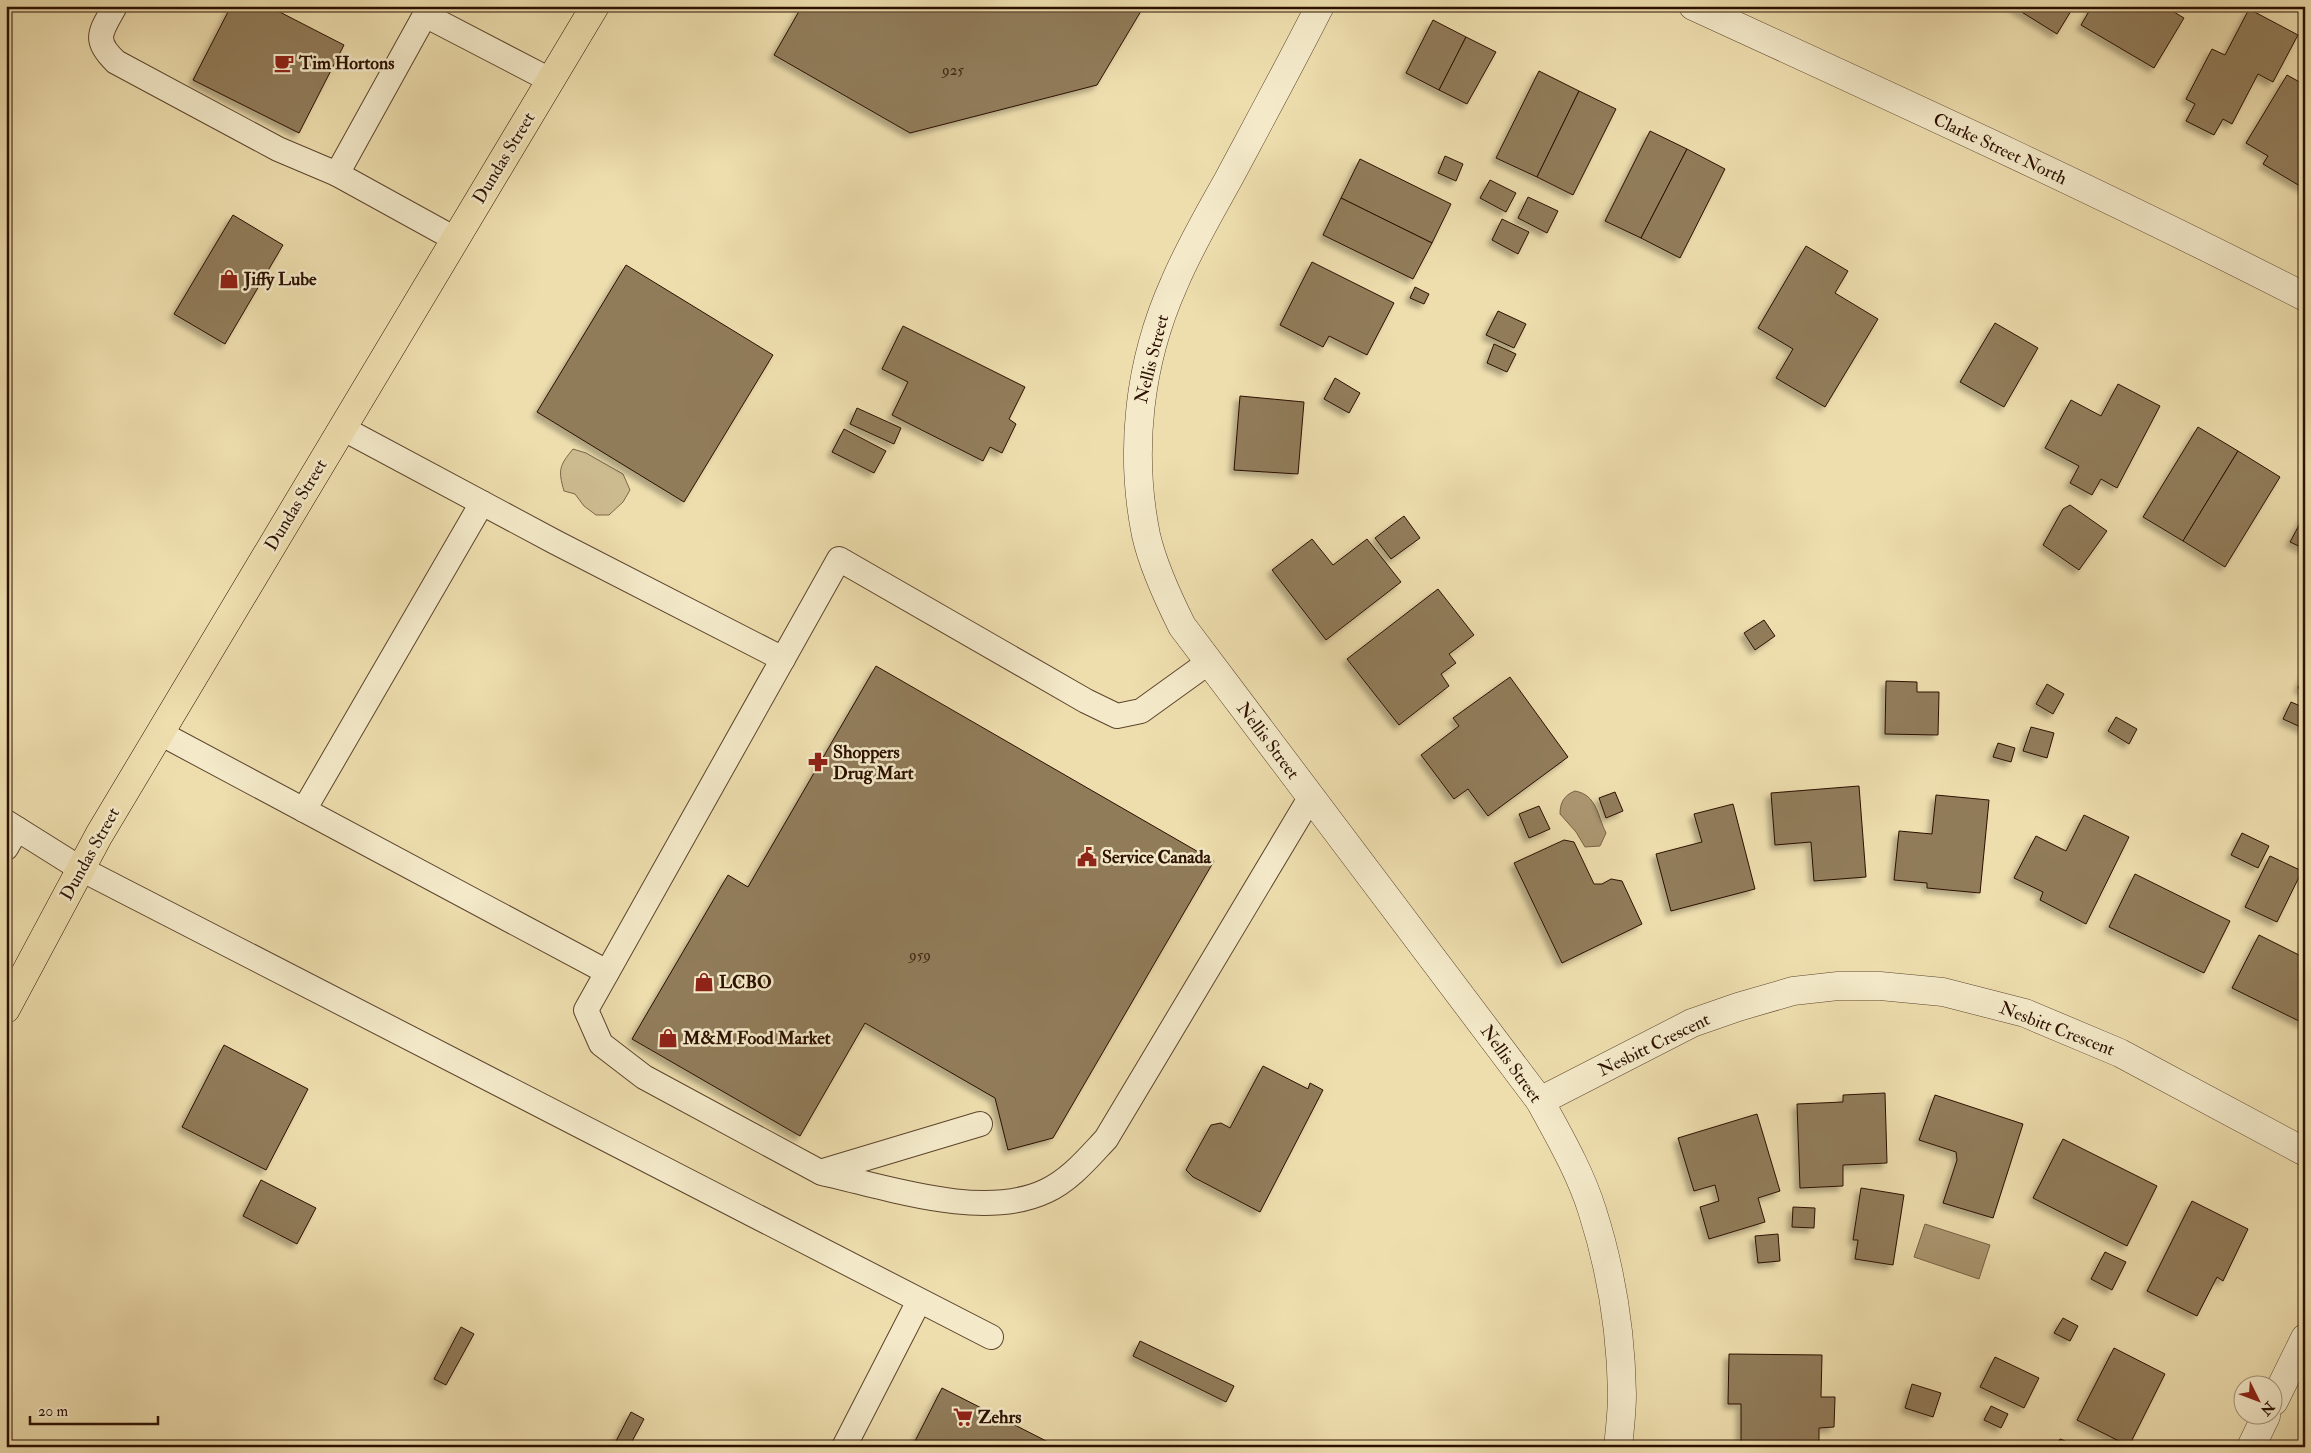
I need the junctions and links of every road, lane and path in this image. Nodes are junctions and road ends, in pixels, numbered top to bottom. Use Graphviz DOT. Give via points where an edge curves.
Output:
graph roads {
  1 [pos="114,6"];
  2 [pos="595,6"];
  3 [pos="1320,6"];
  4 [pos="1693,6"];
  5 [pos="550,80"];
  6 [pos="337,174"];
  7 [pos="455,239"];
  8 [pos="2305,297"];
  9 [pos="342,428"];
  10 [pos="482,503"];
  11 [pos="783,659"];
  12 [pos="1209,662"];
  13 [pos="160,733"];
  14 [pos="1310,798"];
  15 [pos="304,810"];
  16 [pos="10,833"];
  17 [pos="81,868"];
  18 [pos="607,972"];
  19 [pos="6,1009"];
  20 [pos="1540,1101"];
  21 [pos="980,1124"];
  22 [pos="2305,1152"];
  23 [pos="820,1172"];
  24 [pos="919,1301"];
  25 [pos="990,1336"];
  26 [pos="2305,1338"];
  27 [pos="2284,1381"];
  28 [pos="2261,1426"];
  29 [pos="844,1447"];
  30 [pos="1618,1447"];
  31 [pos="2251,1447"];
  1 -- 6 [label="lane" via="100,36 102,49 116,62 278,149"];
  2 -- 5 [label="main road, Dundas Street"];
  3 -- 12 [label="street, Nellis Street" via="1173,284 1159,323 1140,402 1138,453 1146,536 1168,599 1182,626"];
  4 -- 8 [label="street, Clarke Street North" via="2029,162"];
  5 -- 6 [label="lane" via="425,15"];
  5 -- 7 [label="main road, Dundas Street"];
  6 -- 7 [label="lane"];
  7 -- 9 [label="main road, Dundas Street"];
  9 -- 10 [label="lane"];
  9 -- 13 [label="main road, Dundas Street"];
  10 -- 11 [label="lane"];
  10 -- 15 [label="lane"];
  11 -- 12 [label="lane" via="839,559 1117,716 1141,711"];
  11 -- 18 [label="lane"];
  12 -- 14 [label="street, Nellis Street"];
  13 -- 15 [label="lane"];
  13 -- 17 [label="main road, Dundas Street"];
  14 -- 20 [label="street, Nellis Street"];
  14 -- 23 [label="lane" via="1106,1139 1074,1173 1046,1191 1027,1198 996,1202 947,1201"];
  15 -- 18 [label="lane"];
  16 -- 17 [label="lane"];
  17 -- 19 [label="main road, Dundas Street"];
  17 -- 24 [label="lane"];
  18 -- 23 [label="lane" via="586,1010 601,1044 644,1077"];
  20 -- 22 [label="street, Nesbitt Crescent" via="1692,1023 1738,1007 1793,991 1880,986 1943,992 2025,1014 2120,1054"];
  20 -- 30 [label="street, Nellis Street" via="1568,1152 1592,1209 1607,1266 1618,1324 1622,1388"];
  21 -- 23 [label="lane"];
  24 -- 25 [label="lane"];
  24 -- 29 [label="lane"];
  26 -- 27 [label="street"];
  28 -- 31 [label="street"];
}
